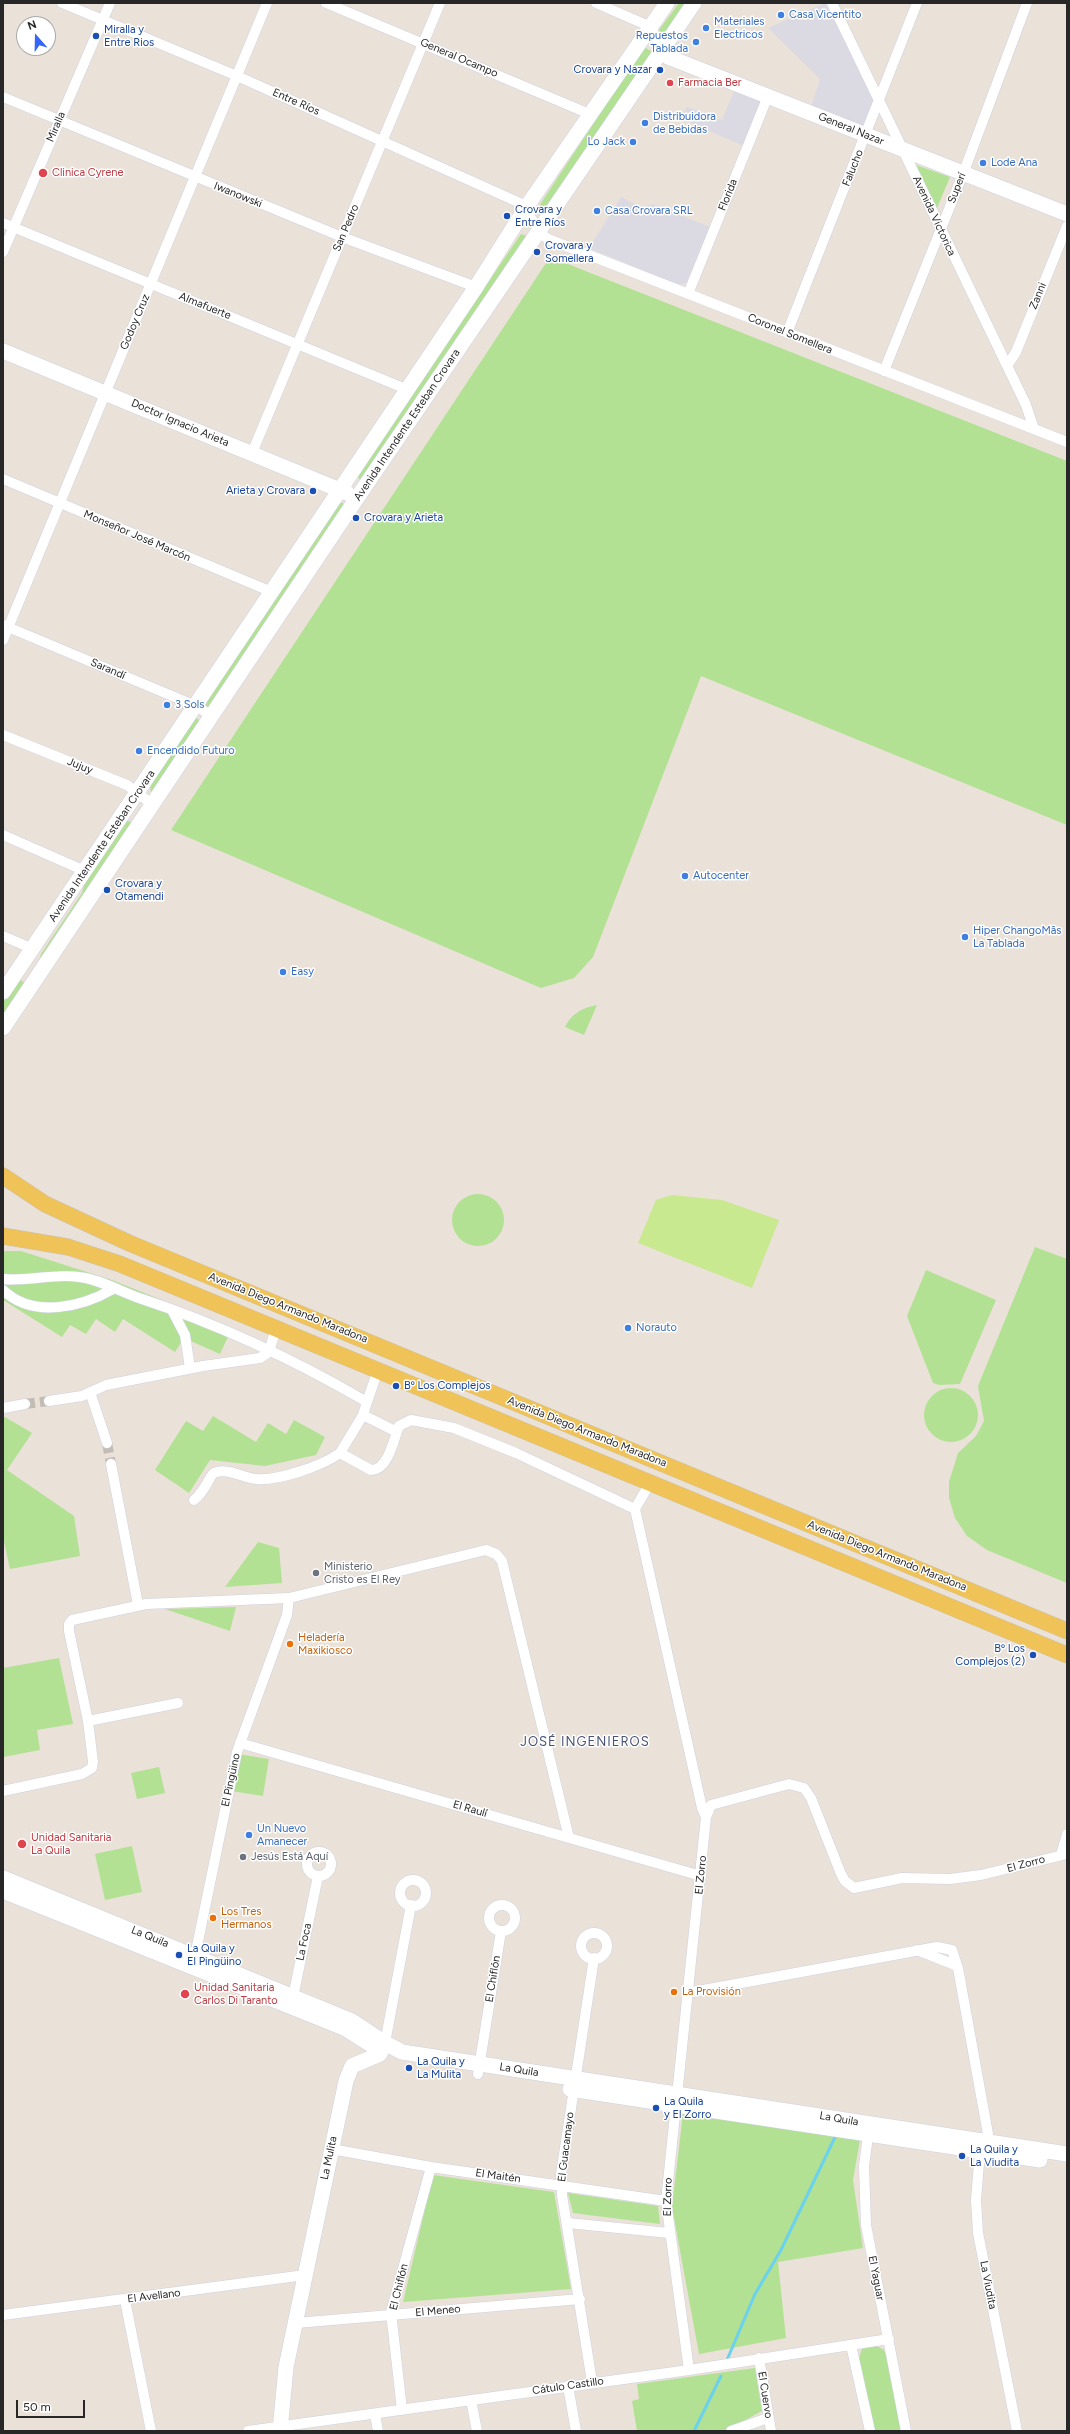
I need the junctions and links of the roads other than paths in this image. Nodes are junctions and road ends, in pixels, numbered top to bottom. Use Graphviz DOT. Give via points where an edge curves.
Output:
graph roads {
  1 [pos="62,3"];
  2 [pos="110,3"];
  3 [pos="267,3"];
  4 [pos="326,3"];
  5 [pos="440,3"];
  6 [pos="596,3"];
  7 [pos="667,3"];
  8 [pos="694,3"];
  9 [pos="832,3"];
  10 [pos="917,3"];
  11 [pos="1027,3"];
  12 [pos="102,21"];
  13 [pos="651,27"];
  14 [pos="423,43"];
  15 [pos="662,51"];
  16 [pos="237,76"];
  17 [pos="3,96"];
  18 [pos="768,96"];
  19 [pos="880,98"];
  20 [pos="592,115"];
  21 [pos="59,120"];
  22 [pos="866,134"];
  23 [pos="384,141"];
  24 [pos="903,150"];
  25 [pos="963,174"];
  26 [pos="194,177"];
  27 [pos="525,209"];
  28 [pos="1067,214"];
  29 [pos="3,223"];
  30 [pos="1067,226"];
  31 [pos="14,228"];
  32 [pos="539,230"];
  33 [pos="940,230"];
  34 [pos="342,237"];
  35 [pos="3,252"];
  36 [pos="151,284"];
  37 [pos="476,287"];
  38 [pos="688,294"];
  39 [pos="787,333"];
  40 [pos="298,344"];
  41 [pos="3,351"];
  42 [pos="1007,366"];
  43 [pos="884,372"];
  44 [pos="406,389"];
  45 [pos="105,392"];
  46 [pos="1034,429"];
  47 [pos="1067,442"];
  48 [pos="252,453"];
  49 [pos="3,479"];
  50 [pos="339,489"];
  51 [pos="357,498"];
  52 [pos="59,503"];
  53 [pos="272,592"];
  54 [pos="6,626"];
  55 [pos="3,640"];
  56 [pos="196,706"];
  57 [pos="212,716"];
  58 [pos="3,735"];
  59 [pos="138,792"];
  60 [pos="153,805"];
  61 [pos="3,835"];
  62 [pos="85,871"];
  63 [pos="3,936"];
  64 [pos="33,949"];
  65 [pos="3,992"];
  66 [pos="3,1028"];
  67 [pos="3,1166"];
  68 [pos="3,1176"];
  69 [pos="22,1189"];
  70 [pos="3,1236"];
  71 [pos="3,1279"];
  72 [pos="113,1289"];
  73 [pos="3,1290"];
  74 [pos="172,1310"];
  75 [pos="276,1328"];
  76 [pos="269,1352"];
  77 [pos="190,1368"];
  78 [pos="378,1370"];
  79 [pos="90,1392"];
  80 [pos="49,1401"];
  81 [pos="367,1402"];
  82 [pos="25,1404"];
  83 [pos="3,1408"];
  84 [pos="363,1415"];
  85 [pos="396,1432"];
  86 [pos="107,1443"];
  87 [pos="340,1453"];
  88 [pos="111,1464"];
  89 [pos="650,1483"];
  90 [pos="194,1500"];
  91 [pos="635,1509"];
  92 [pos="289,1598"];
  93 [pos="138,1605"];
  94 [pos="1067,1630"];
  95 [pos="1067,1655"];
  96 [pos="178,1703"];
  97 [pos="88,1721"];
  98 [pos="240,1743"];
  99 [pos="3,1791"];
  100 [pos="706,1817"];
  101 [pos="1067,1834"];
  102 [pos="569,1838"];
  103 [pos="1064,1854"];
  104 [pos="318,1876"];
  105 [pos="701,1876"];
  106 [pos="3,1878"];
  107 [pos="3,1891"];
  108 [pos="411,1905"];
  109 [pos="501,1931"];
  110 [pos="594,1958"];
  111 [pos="194,1962"];
  112 [pos="687,1993"];
  113 [pos="292,2002"];
  114 [pos="383,2048"];
  115 [pos="479,2069"];
  116 [pos="574,2084"];
  117 [pos="676,2099"];
  118 [pos="869,2129"];
  119 [pos="984,2146"];
  120 [pos="331,2150"];
  121 [pos="1067,2154"];
  122 [pos="1067,2164"];
  123 [pos="431,2167"];
  124 [pos="561,2186"];
  125 [pos="666,2201"];
  126 [pos="568,2223"];
  127 [pos="669,2233"];
  128 [pos="305,2275"];
  129 [pos="580,2299"];
  130 [pos="125,2300"];
  131 [pos="392,2315"];
  132 [pos="3,2316"];
  133 [pos="296,2323"];
  134 [pos="889,2339"];
  135 [pos="851,2345"];
  136 [pos="759,2358"];
  137 [pos="689,2370"];
  138 [pos="592,2382"];
  139 [pos="568,2386"];
  140 [pos="471,2400"];
  141 [pos="402,2410"];
  142 [pos="375,2414"];
  143 [pos="768,2418"];
  144 [pos="280,2429"];
  145 [pos="151,2431"];
  146 [pos="248,2431"];
  147 [pos="378,2431"];
  148 [pos="477,2431"];
  149 [pos="576,2431"];
  150 [pos="731,2431"];
  151 [pos="771,2431"];
  152 [pos="870,2431"];
  153 [pos="906,2431"];
  154 [pos="1017,2431"];
  1 -- 12 [label="street, Entre Ríos"];
  2 -- 12 [label="street, Miralla"];
  3 -- 16 [label="street, Godoy Cruz"];
  4 -- 14 [label="street, General Ocampo"];
  5 -- 14 [label="street, San Pedro"];
  6 -- 13 [label="street"];
  7 -- 13 [label="main road, Avenida Intendente Esteban Crovara"];
  8 -- 15 [label="main road, Avenida Intendente Esteban Crovara"];
  9 -- 19 [label="street, Avenida Victorica"];
  10 -- 19 [label="street, Falucho"];
  11 -- 25 [label="street, Superí"];
  12 -- 16 [label="street, Entre Ríos"];
  12 -- 21 [label="street, Miralla"];
  13 -- 15 [label="street"];
  13 -- 20 [label="main road, Avenida Intendente Esteban Crovara"];
  14 -- 20 [label="street, General Ocampo"];
  14 -- 23 [label="street, San Pedro"];
  15 -- 18 [label="main road, General Nazar" via="668,57"];
  15 -- 32 [label="main road, Avenida Intendente Esteban Crovara"];
  16 -- 23 [label="street, Entre Ríos"];
  16 -- 26 [label="street, Godoy Cruz"];
  17 -- 21 [label="street, Iwanowski"];
  18 -- 22 [label="main road, General Nazar"];
  18 -- 38 [label="street, Florida"];
  19 -- 22 [label="street, Falucho"];
  19 -- 24 [label="street, Avenida Victorica"];
  20 -- 27 [label="main road, Avenida Intendente Esteban Crovara"];
  21 -- 26 [label="street, Iwanowski"];
  21 -- 31 [label="street, Miralla"];
  22 -- 24 [label="main road, General Nazar"];
  22 -- 39 [label="street, Falucho"];
  23 -- 27 [label="street, Entre Ríos" via="520,203"];
  23 -- 34 [label="street, San Pedro"];
  24 -- 25 [label="main road, General Nazar"];
  24 -- 33 [label="street, Avenida Victorica"];
  25 -- 28 [label="main road, General Nazar"];
  25 -- 33 [label="street, Superí"];
  26 -- 34 [label="street, Iwanowski"];
  26 -- 36 [label="street, Godoy Cruz"];
  27 -- 32 [label="street, Coronel Somellera"];
  27 -- 37 [label="main road, Avenida Intendente Esteban Crovara"];
  29 -- 31 [label="street, Almafuerte"];
  30 -- 42 [label="street, Zanni" via="1016,352"];
  31 -- 35 [label="street, Miralla"];
  31 -- 36 [label="street, Almafuerte"];
  32 -- 38 [label="street, Coronel Somellera" via="548,238"];
  32 -- 51 [label="main road, Avenida Intendente Esteban Crovara"];
  33 -- 42 [label="street, Avenida Victorica"];
  33 -- 43 [label="street, Superí"];
  34 -- 37 [label="street, Iwanowski"];
  34 -- 40 [label="street, San Pedro"];
  36 -- 40 [label="street, Almafuerte"];
  36 -- 45 [label="street, Godoy Cruz"];
  37 -- 44 [label="main road, Avenida Intendente Esteban Crovara"];
  38 -- 39 [label="street, Coronel Somellera"];
  39 -- 43 [label="street, Coronel Somellera"];
  40 -- 44 [label="street, Almafuerte"];
  40 -- 48 [label="street, San Pedro"];
  41 -- 45 [label="main road, Doctor Ignacio Arieta"];
  42 -- 46 [label="street, Avenida Victorica" via="1026,405"];
  43 -- 46 [label="street, Coronel Somellera"];
  44 -- 50 [label="main road, Avenida Intendente Esteban Crovara"];
  45 -- 48 [label="main road, Doctor Ignacio Arieta"];
  45 -- 52 [label="street, Godoy Cruz"];
  46 -- 47 [label="street, Coronel Somellera"];
  48 -- 50 [label="main road, Doctor Ignacio Arieta"];
  49 -- 52 [label="street, Monseñor José Marcón"];
  50 -- 51 [label="main road, Doctor Ignacio Arieta"];
  50 -- 53 [label="main road, Avenida Intendente Esteban Crovara"];
  51 -- 57 [label="main road, Avenida Intendente Esteban Crovara"];
  52 -- 53 [label="street, Monseñor José Marcón"];
  52 -- 54 [label="street, Godoy Cruz"];
  53 -- 56 [label="main road, Avenida Intendente Esteban Crovara"];
  54 -- 55 [label="street, Godoy Cruz"];
  54 -- 56 [label="street, Sarandí"];
  56 -- 57 [label="street, Sarandí"];
  56 -- 59 [label="main road, Avenida Intendente Esteban Crovara"];
  57 -- 60 [label="main road, Avenida Intendente Esteban Crovara"];
  58 -- 59 [label="street, Jujuy" via="127,785"];
  59 -- 60 [label="street, Jujuy"];
  59 -- 62 [label="main road, Avenida Intendente Esteban Crovara"];
  60 -- 66 [label="main road, Avenida Intendente Esteban Crovara"];
  61 -- 62 [label="street"];
  62 -- 64 [label="main road, Avenida Intendente Esteban Crovara"];
  63 -- 64 [label="street"];
  64 -- 65 [label="main road, Avenida Intendente Esteban Crovara"];
  67 -- 69 [label="main road"];
  68 -- 69 [label="main road, Avenida Diego Armando Maradona"];
  69 -- 94 [label="main road, Avenida Diego Armando Maradona" via="67,1215 129,1243"];
  70 -- 75 [label="main road, Avenida Diego Armando Maradona" via="49,1243 92,1254"];
  71 -- 72 [label="street" via="52,1275 78,1276"];
  72 -- 73 [label="street" via="81,1304 60,1307 33,1304 13,1298"];
  72 -- 74 [label="street"];
  74 -- 76 [label="street" via="227,1330"];
  74 -- 77 [label="street" via="185,1335"];
  75 -- 76 [label="street"];
  75 -- 78 [label="main road, Avenida Diego Armando Maradona"];
  76 -- 77 [label="street" via="260,1358"];
  76 -- 81 [label="street" via="310,1369"];
  77 -- 79 [label="street" via="106,1385"];
  78 -- 81 [label="street"];
  78 -- 89 [label="main road, Avenida Diego Armando Maradona"];
  79 -- 80 [label="street" via="82,1396"];
  79 -- 86 [label="street"];
  81 -- 84 [label="street"];
  82 -- 83 [label="street"];
  84 -- 85 [label="street"];
  84 -- 87 [label="street"];
  85 -- 87 [label="street" via="381,1466 376,1470 371,1470"];
  85 -- 91 [label="street" via="399,1426 411,1420 454,1428 516,1453"];
  87 -- 90 [label="street" via="313,1468 262,1479 215,1473 211,1475 203,1494"];
  88 -- 93 [label="street"];
  89 -- 91 [label="street"];
  89 -- 95 [label="main road, Avenida Diego Armando Maradona"];
  91 -- 100 [label="street"];
  92 -- 93 [label="street"];
  92 -- 98 [label="street, El Pingüino" via="287,1615"];
  92 -- 102 [label="street" via="486,1550 500,1557"];
  93 -- 97 [label="street" via="78,1618 69,1624"];
  96 -- 97 [label="street"];
  97 -- 99 [label="street" via="93,1762 88,1771"];
  98 -- 102 [label="street, El Raulí"];
  98 -- 111 [label="street, El Pingüino"];
  100 -- 103 [label="street, El Zorro" via="711,1805 717,1802 781,1785 798,1785 807,1791 811,1798 841,1874 854,1888 902,1878 950,1879 981,1875"];
  100 -- 105 [label="street, El Zorro"];
  101 -- 103 [label="street"];
  102 -- 105 [label="street, El Raulí"];
  104 -- 113 [label="street, La Foca"];
  105 -- 112 [label="street, El Zorro"];
  106 -- 111 [label="main road, La Quila"];
  107 -- 111 [label="main road, La Quila"];
  108 -- 114 [label="street"];
  109 -- 115 [label="street, El Chiflón"];
  110 -- 116 [label="street, El Guacamayo"];
  111 -- 113 [label="main road, La Quila"];
  112 -- 117 [label="street, El Zorro"];
  112 -- 119 [label="street, La Viudita" via="917,1950 955,1965 958,1968 987,2128"];
  113 -- 114 [label="main road, La Quila" via="360,2025"];
  114 -- 115 [label="main road, La Quila"];
  114 -- 120 [label="main road, La Mulita" via="377,2056 358,2063 349,2071"];
  115 -- 116 [label="main road, La Quila"];
  116 -- 117 [label="main road, La Quila"];
  116 -- 124 [label="street, El Guacamayo"];
  117 -- 118 [label="main road, La Quila"];
  117 -- 125 [label="street, El Zorro"];
  118 -- 119 [label="main road, La Quila"];
  118 -- 134 [label="street, El Yaguar" via="864,2166 864,2213"];
  119 -- 121 [label="main road, La Quila"];
  119 -- 122 [label="main road, La Quila"];
  119 -- 154 [label="street, La Viudita" via="976,2200 978,2233"];
  120 -- 123 [label="street, El Maitén"];
  120 -- 128 [label="main road, La Mulita"];
  123 -- 124 [label="street, El Maitén"];
  123 -- 131 [label="street, El Chiflón" via="392,2306"];
  124 -- 125 [label="street, El Maitén"];
  124 -- 126 [label="street, El Guacamayo"];
  125 -- 127 [label="street, El Zorro"];
  126 -- 127 [label="street"];
  126 -- 129 [label="street, El Guacamayo"];
  127 -- 137 [label="street, El Zorro"];
  128 -- 130 [label="street, El Avellano"];
  128 -- 133 [label="main road, La Mulita"];
  129 -- 131 [label="street, El Meneo"];
  129 -- 138 [label="street, El Guacamayo"];
  130 -- 132 [label="street, El Avellano"];
  130 -- 145 [label="street"];
  131 -- 133 [label="street, El Meneo"];
  131 -- 141 [label="street, El Chiflón"];
  133 -- 144 [label="main road, La Mulita" via="286,2367"];
  134 -- 135 [label="street, Cátulo Castillo"];
  134 -- 153 [label="street, El Yaguar"];
  135 -- 136 [label="street, Cátulo Castillo"];
  135 -- 152 [label="street"];
  136 -- 137 [label="street, Cátulo Castillo"];
  136 -- 143 [label="street, El Cuervo"];
  137 -- 138 [label="street, Cátulo Castillo"];
  138 -- 139 [label="street, Cátulo Castillo"];
  139 -- 140 [label="street, Cátulo Castillo"];
  139 -- 149 [label="street"];
  140 -- 141 [label="street, Cátulo Castillo"];
  140 -- 148 [label="street"];
  141 -- 142 [label="street, Cátulo Castillo"];
  142 -- 144 [label="street, Cátulo Castillo"];
  142 -- 147 [label="street"];
  143 -- 150 [label="street"];
  143 -- 151 [label="street, El Cuervo"];
  144 -- 146 [label="street, Cátulo Castillo"];
}
